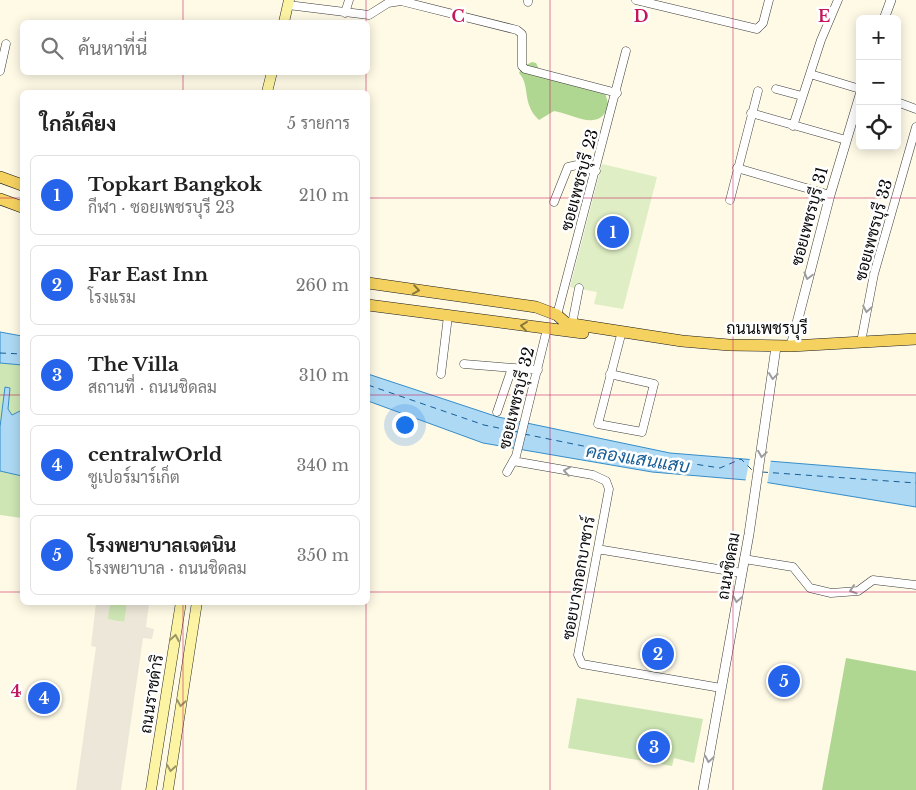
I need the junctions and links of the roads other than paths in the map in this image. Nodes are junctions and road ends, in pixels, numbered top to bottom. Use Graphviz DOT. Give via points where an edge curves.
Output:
graph roads {
  1 [pos="349,0"];
  2 [pos="636,0"];
  3 [pos="769,0"];
  4 [pos="838,0"];
  5 [pos="891,0"];
  6 [pos="288,3"];
  7 [pos="345,13"];
  8 [pos="885,15"];
  9 [pos="284,20"];
  10 [pos="6,44"];
  11 [pos="626,51"];
  12 [pos="0,71"];
  13 [pos="810,74"];
  14 [pos="271,75"];
  15 [pos="856,88"];
  16 [pos="776,89"];
  17 [pos="268,90"];
  18 [pos="758,91"];
  19 [pos="617,93"];
  20 [pos="802,96"];
  21 [pos="901,103"];
  22 [pos="857,105"];
  23 [pos="916,109"];
  24 [pos="751,113"];
  25 [pos="793,126"];
  26 [pos="916,126"];
  27 [pos="846,140"];
  28 [pos="737,168"];
  29 [pos="596,171"];
  30 [pos="0,178"];
  31 [pos="20,184"];
  32 [pos="830,195"];
  33 [pos="0,198"];
  34 [pos="730,200"];
  35 [pos="554,202"];
  36 [pos="20,206"];
  37 [pos="370,283"];
  38 [pos="579,288"];
  39 [pos="370,305"];
  40 [pos="557,315"];
  41 [pos="448,316"];
  42 [pos="572,324"];
  43 [pos="547,329"];
  44 [pos="620,331"];
  45 [pos="916,339"];
  46 [pos="861,342"];
  47 [pos="776,346"];
  48 [pos="791,346"];
  49 [pos="464,364"];
  50 [pos="512,368"];
  51 [pos="538,370"];
  52 [pos="441,374"];
  53 [pos="610,374"];
  54 [pos="497,412"];
  55 [pos="515,458"];
  56 [pos="507,472"];
  57 [pos="603,550"];
  58 [pos="744,559"];
  59 [pos="742,573"];
  60 [pos="916,585"];
  61 [pos="181,605"];
  62 [pos="197,605"];
  63 [pos="721,688"];
  64 [pos="161,728"];
  65 [pos="177,731"];
  66 [pos="159,742"];
  67 [pos="174,746"];
  68 [pos="151,790"];
  69 [pos="168,790"];
  70 [pos="703,790"];
  1 -- 7 [label="street"];
  2 -- 3 [label="street" via="757,29 763,23"];
  4 -- 13 [label="street"];
  5 -- 8 [label="street"];
  6 -- 7 [label="street"];
  6 -- 9 [label="main road"];
  7 -- 19 [label="street" via="373,14 388,3 400,1 517,30 522,34 522,66 525,69"];
  10 -- 12 [label="street"];
  11 -- 19 [label="street, ซอยเพชรบุรี 23"];
  13 -- 15 [label="street"];
  13 -- 20 [label="street"];
  14 -- 17 [label="main road"];
  16 -- 20 [label="street"];
  18 -- 24 [label="street"];
  19 -- 29 [label="street, ซอยเพชรบุรี 23"];
  20 -- 25 [label="street"];
  21 -- 23 [label="street"];
  22 -- 27 [label="street, ซอยเพชรบุรี 31"];
  24 -- 25 [label="street"];
  24 -- 28 [label="street"];
  25 -- 27 [label="street"];
  26 -- 46 [label="street, ซอยเพชรบุรี 33, one-way" via="874,274"];
  27 -- 32 [label="street, ซอยเพชรบุรี 31"];
  28 -- 32 [label="street"];
  28 -- 34 [label="street"];
  29 -- 35 [label="street" via="577,165 568,167"];
  29 -- 40 [label="street, ซอยเพชรบุรี 23"];
  30 -- 31 [label="main road"];
  32 -- 48 [label="street, ซอยเพชรบุรี 31, one-way"];
  33 -- 36 [label="main road"];
  37 -- 40 [label="main road, ถนนเพชรบุรี, one-way" via="521,305"];
  38 -- 42 [label="street"];
  39 -- 41 [label="main road, ถนนเพชรบุรี"];
  40 -- 42 [label="main road, ถนนเพชรบุรี"];
  43 -- 41 [label="main road, ถนนเพชรบุรี, one-way"];
  41 -- 52 [label="street"];
  42 -- 44 [label="main road, ถนนเพชรบุรี"];
  43 -- 44 [label="main road, ถนนเพชรบุรี" via="608,335"];
  43 -- 51 [label="street, ซอยเพชรบุรี 32"];
  44 -- 47 [label="main road, ถนนเพชรบุรี" via="711,344"];
  44 -- 53 [label="street"];
  45 -- 46 [label="main road, ถนนเพชรบุรี"];
  46 -- 48 [label="main road, ถนนเพชรบุรี"];
  47 -- 48 [label="main road, ถนนเพชรบุรี"];
  47 -- 58 [label="street, ถนนชิดลม, one-way"];
  49 -- 50 [label="street"];
  50 -- 51 [label="street"];
  50 -- 54 [label="street"];
  51 -- 55 [label="street, ซอยเพชรบุรี 32"];
  53 -- 53 [label="street" via="598,424 642,432 654,384"];
  55 -- 56 [label="street, ซอยเพชรบุรี 32"];
  63 -- 55 [label="street, ซอยบางกอกบาซาร์, one-way" via="585,666 578,655 609,489 606,481 593,475"];
  57 -- 59 [label="street"];
  58 -- 59 [label="street, ถนนชิดลม"];
  60 -- 58 [label="street, one-way" via="873,580 858,591 831,593 810,588 794,567"];
  59 -- 63 [label="street, ถนนชิดลม, one-way"];
  64 -- 61 [label="main road, ถนนราชดำริ, one-way"];
  62 -- 65 [label="main road, ถนนราชดำริ, one-way"];
  63 -- 70 [label="street, ถนนชิดลม, one-way"];
  64 -- 65 [label="main road"];
  64 -- 66 [label="main road, ถนนราชดำริ"];
  65 -- 67 [label="main road, ถนนราชดำริ"];
  66 -- 67 [label="main road"];
  66 -- 68 [label="main road, ถนนราชดำริ"];
  67 -- 69 [label="main road, ถนนราชดำริ, one-way"];
}
